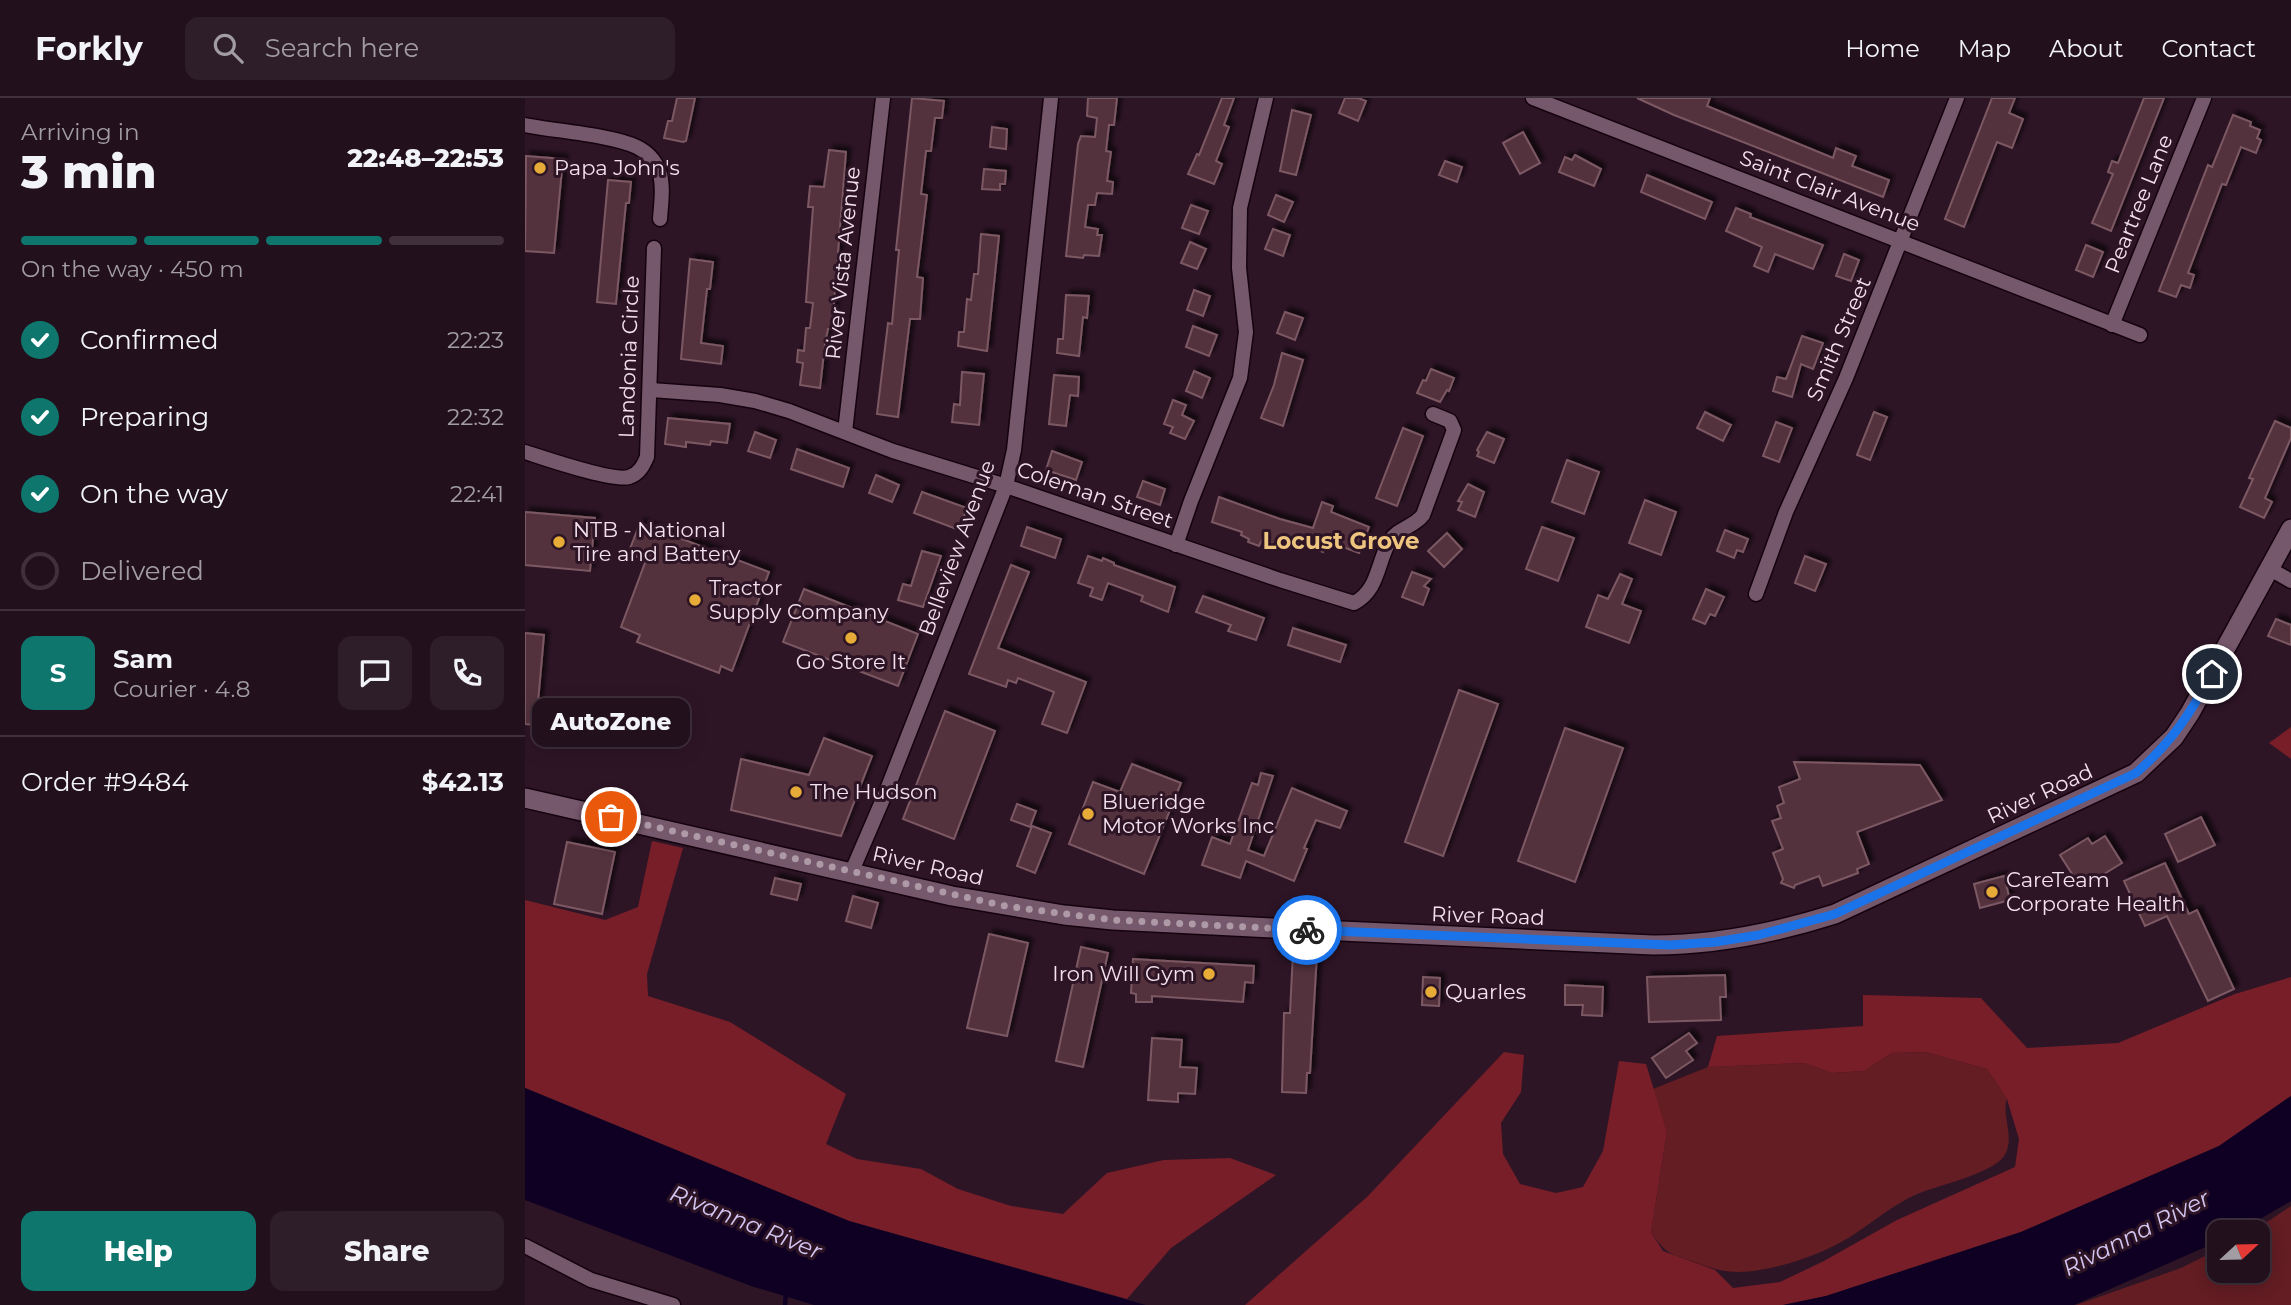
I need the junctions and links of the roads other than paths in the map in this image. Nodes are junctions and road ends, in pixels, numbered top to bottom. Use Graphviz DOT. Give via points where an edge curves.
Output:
graph roads {
  1 [pos="883,98"];
  2 [pos="1051,98"];
  3 [pos="1266,98"];
  4 [pos="1533,98"];
  5 [pos="1957,98"];
  6 [pos="2203,98"];
  7 [pos="525,125"];
  8 [pos="660,219"];
  9 [pos="1902,240"];
  10 [pos="654,248"];
  11 [pos="2112,325"];
  12 [pos="2140,335"];
  13 [pos="651,390"];
  14 [pos="1433,414"];
  15 [pos="845,432"];
  16 [pos="525,452"];
  17 [pos="1006,486"];
  18 [pos="2291,529"];
  19 [pos="1176,545"];
  20 [pos="2270,569"];
  21 [pos="2291,581"];
  22 [pos="1756,594"];
  23 [pos="525,798"];
  24 [pos="852,872"];
  25 [pos="525,1246"];
  26 [pos="673,1305"];
  1 -- 15 [label="street, River Vista Avenue"];
  2 -- 17 [label="street, Belleview Avenue" via="1014,450"];
  3 -- 19 [label="street" via="1240,208 1239,268 1246,332 1240,378"];
  4 -- 9 [label="street, Saint Clair Avenue"];
  5 -- 9 [label="street, Smith Street"];
  6 -- 11 [label="street, Peartree Lane"];
  7 -- 8 [label="street" via="609,139 645,152 659,171"];
  9 -- 11 [label="street, Saint Clair Avenue"];
  9 -- 22 [label="street, Smith Street" via="1786,512"];
  10 -- 13 [label="street, Landonia Circle"];
  11 -- 12 [label="street, Saint Clair Avenue"];
  13 -- 15 [label="street, Coleman Street" via="755,401"];
  13 -- 16 [label="street, Landonia Circle" via="647,457 629,477 619,479"];
  14 -- 19 [label="street, Coleman Street" via="1450,421 1454,430 1423,515 1389,541 1370,591 1354,603"];
  15 -- 17 [label="street, Coleman Street"];
  17 -- 19 [label="street, Coleman Street"];
  17 -- 24 [label="street, Belleview Avenue"];
  18 -- 20 [label="street, River Road"];
  20 -- 21 [label="street"];
  20 -- 24 [label="street, River Road" via="2190,713 2174,737 2136,773 1835,914 1759,935 1653,945 1113,920 1005,906"];
  23 -- 24 [label="street, River Road"];
  25 -- 26 [label="street" via="590,1280"];
}
